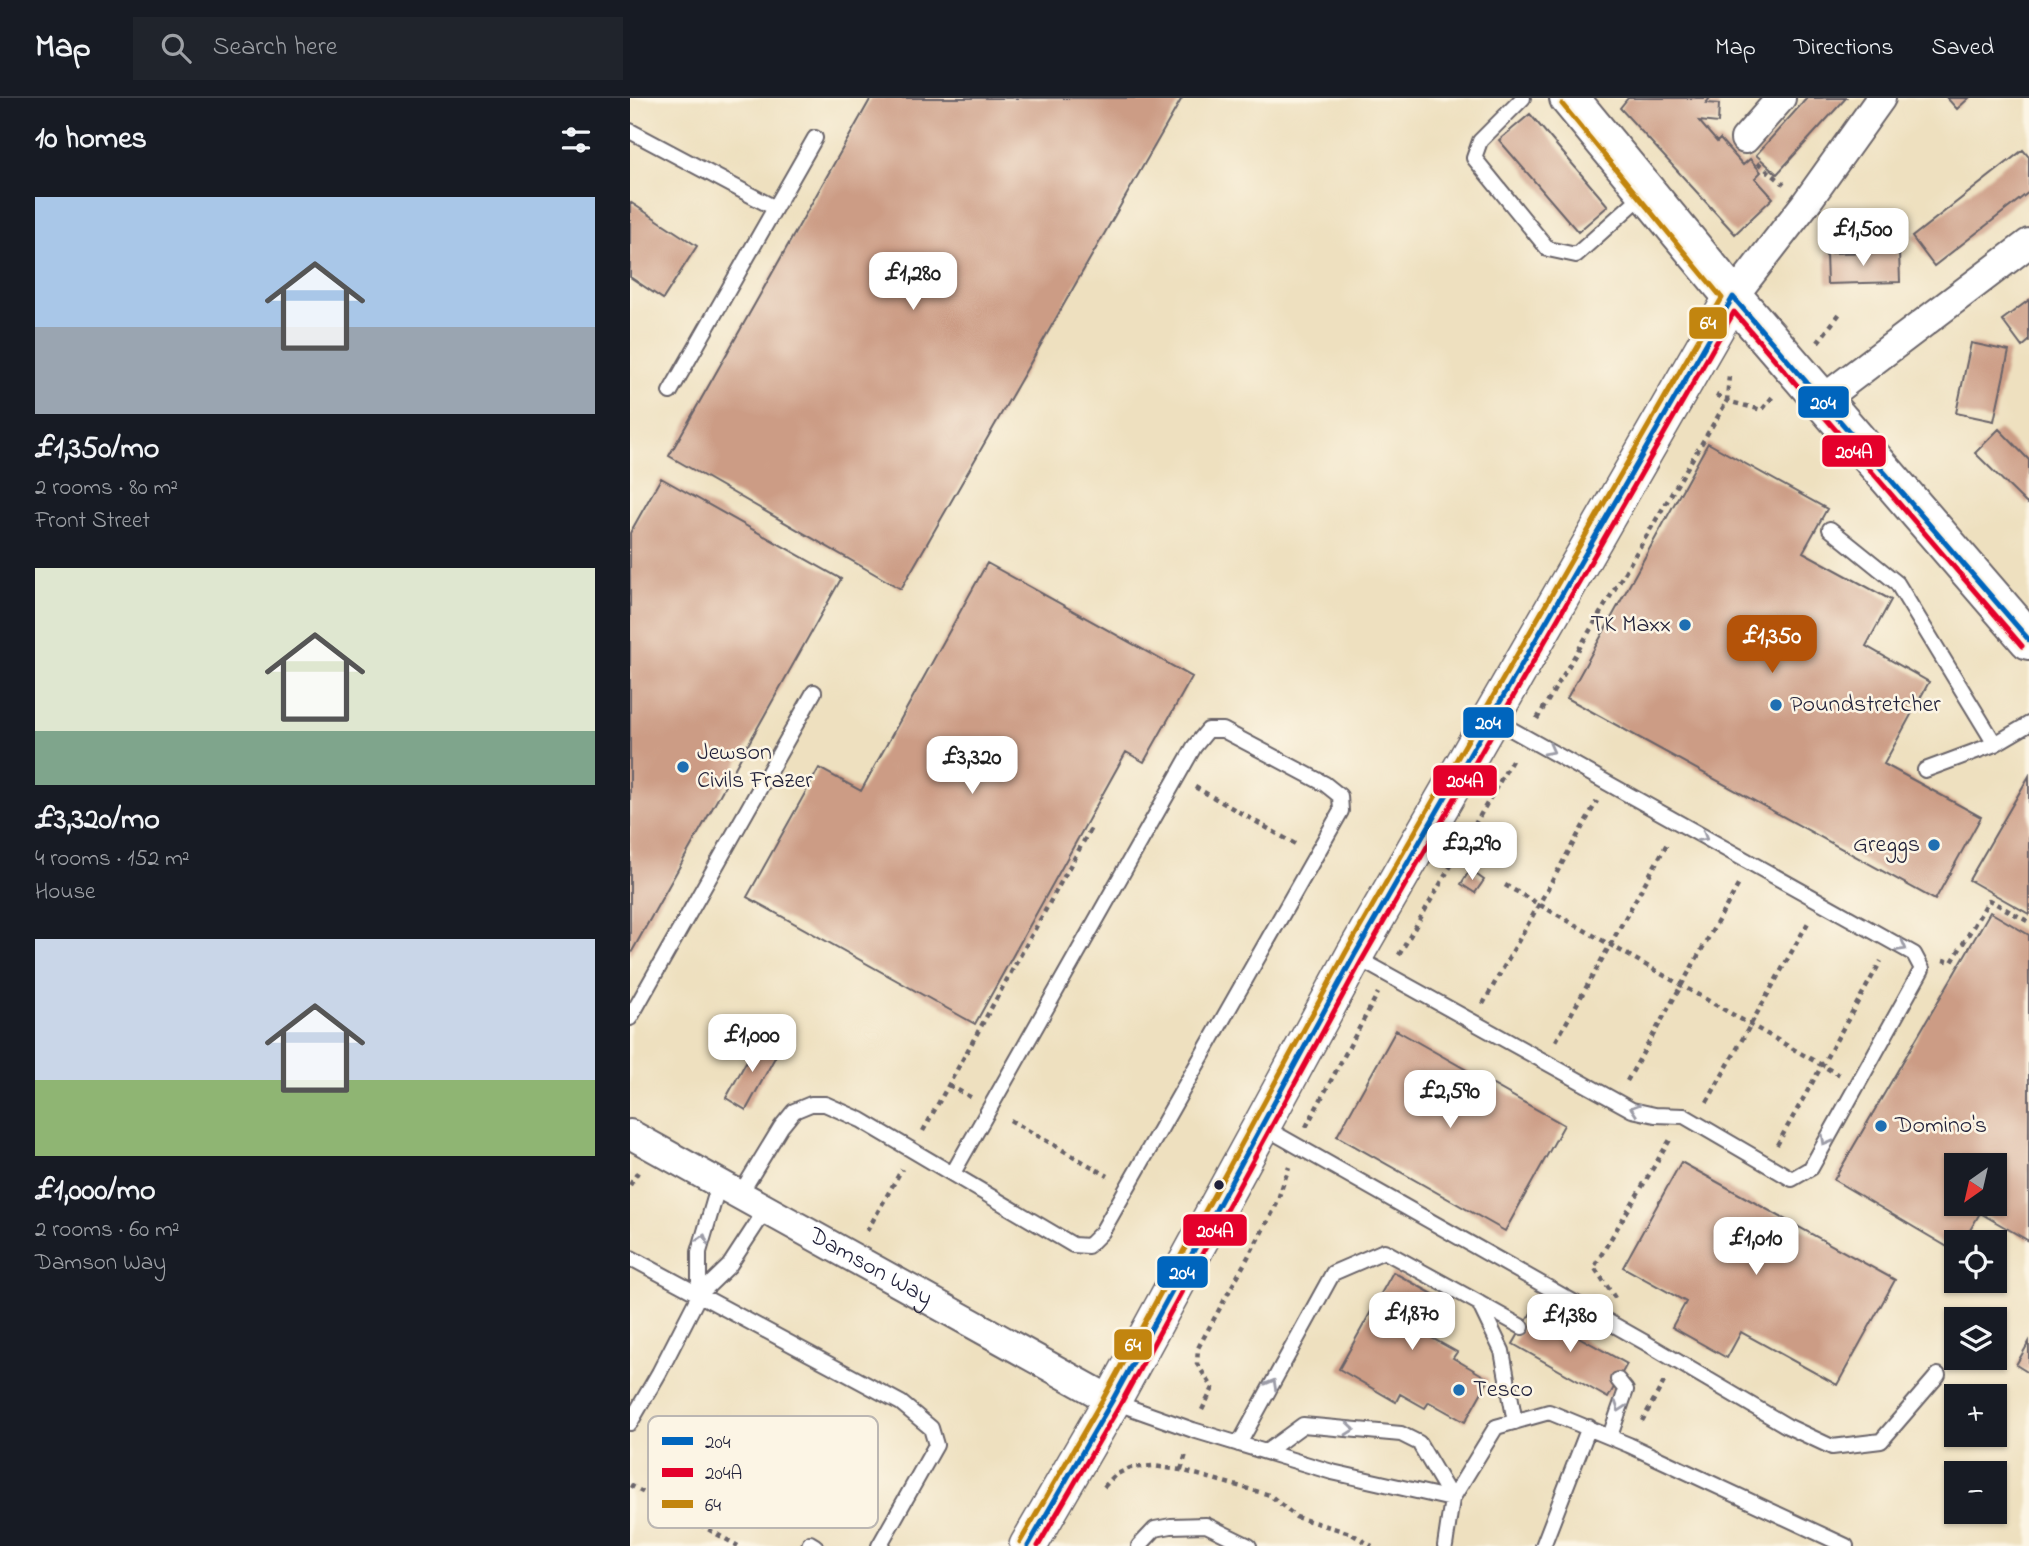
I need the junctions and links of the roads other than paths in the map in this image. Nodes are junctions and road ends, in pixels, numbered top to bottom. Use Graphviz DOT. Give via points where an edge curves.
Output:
graph roads {
  1 [pos="1523,98"];
  2 [pos="1569,98"];
  3 [pos="1782,98"];
  4 [pos="1875,100"];
  5 [pos="630,131"];
  6 [pos="815,138"];
  7 [pos="1745,139"];
  8 [pos="1646,192"];
  9 [pos="775,208"];
  10 [pos="2029,243"];
  11 [pos="1733,297"];
  12 [pos="670,391"];
  13 [pos="1822,400"];
  14 [pos="1830,529"];
  15 [pos="2029,640"];
  16 [pos="814,692"];
  17 [pos="1490,718"];
  18 [pos="2029,724"];
  19 [pos="1995,744"];
  20 [pos="1925,770"];
  21 [pos="1353,956"];
  22 [pos="630,1018"];
  23 [pos="1261,1126"];
  24 [pos="630,1134"];
  25 [pos="953,1173"];
  26 [pos="729,1190"];
  27 [pos="765,1211"];
  28 [pos="630,1261"];
  29 [pos="699,1295"];
  30 [pos="1479,1303"];
  31 [pos="1522,1327"];
  32 [pos="1938,1375"];
  33 [pos="1618,1380"];
  34 [pos="1112,1401"];
  35 [pos="1515,1422"];
  36 [pos="630,1423"];
  37 [pos="1589,1427"];
  38 [pos="1610,1436"];
  39 [pos="1239,1444"];
  40 [pos="1266,1452"];
  41 [pos="1452,1499"];
  42 [pos="1545,1545"];
  43 [pos="809,1546"];
  44 [pos="815,1546"];
  45 [pos="879,1546"];
  46 [pos="1028,1546"];
  47 [pos="1139,1546"];
  48 [pos="1249,1546"];
  49 [pos="1444,1546"];
  50 [pos="1846,1546"];
  1 -- 8 [label="lane" via="1480,141 1474,158 1548,249 1576,255"];
  2 -- 8 [label="main road"];
  3 -- 7 [label="street"];
  4 -- 11 [label="street" via="1806,203"];
  5 -- 9 [label="lane"];
  6 -- 9 [label="lane"];
  8 -- 11 [label="main road"];
  9 -- 12 [label="lane"];
  10 -- 13 [label="street"];
  11 -- 13 [label="main road"];
  11 -- 17 [label="street"];
  13 -- 15 [label="main road"];
  14 -- 19 [label="lane" via="1897,583"];
  16 -- 22 [label="lane"];
  17 -- 21 [label="street"];
  17 -- 21 [label="lane, one-way" via="1914,954 1922,969 1811,1168 1792,1179 1690,1120 1632,1110"];
  18 -- 19 [label="lane"];
  19 -- 20 [label="lane"];
  21 -- 23 [label="street"];
  23 -- 32 [label="lane" via="1787,1426 1832,1447 1881,1441"];
  23 -- 34 [label="street"];
  24 -- 26 [label="street, Damson Way"];
  25 -- 25 [label="lane" via="1194,747 1208,730 1223,730 1340,796 1341,811 1316,856 1102,1232 1088,1246 1073,1245"];
  25 -- 26 [label="lane" via="861,1120 825,1104 811,1104 794,1111"];
  26 -- 27 [label="street, Damson Way"];
  29 -- 26 [label="lane, one-way" via="698,1252"];
  27 -- 29 [label="lane" via="729,1266"];
  27 -- 34 [label="street, Damson Way"];
  28 -- 29 [label="lane" via="632,1258"];
  29 -- 36 [label="lane"];
  29 -- 45 [label="lane" via="901,1403 931,1428 936,1445"];
  30 -- 31 [label="lane"];
  30 -- 35 [label="lane" via="1502,1351"];
  39 -- 30 [label="lane, one-way" via="1333,1273 1384,1251"];
  33 -- 38 [label="lane, one-way" via="1626,1390"];
  34 -- 39 [label="lane"];
  34 -- 46 [label="street"];
  35 -- 37 [label="lane" via="1549,1412"];
  35 -- 41 [label="lane" via="1496,1427"];
  37 -- 38 [label="lane"];
  37 -- 42 [label="lane"];
  38 -- 50 [label="lane"];
  39 -- 40 [label="lane"];
  40 -- 41 [label="lane"];
  40 -- 41 [label="lane, one-way" via="1303,1425 1401,1434 1419,1443"];
  41 -- 49 [label="lane"];
  43 -- 44 [label="lane"];
  47 -- 48 [label="lane" via="1155,1529 1206,1525"];
}
